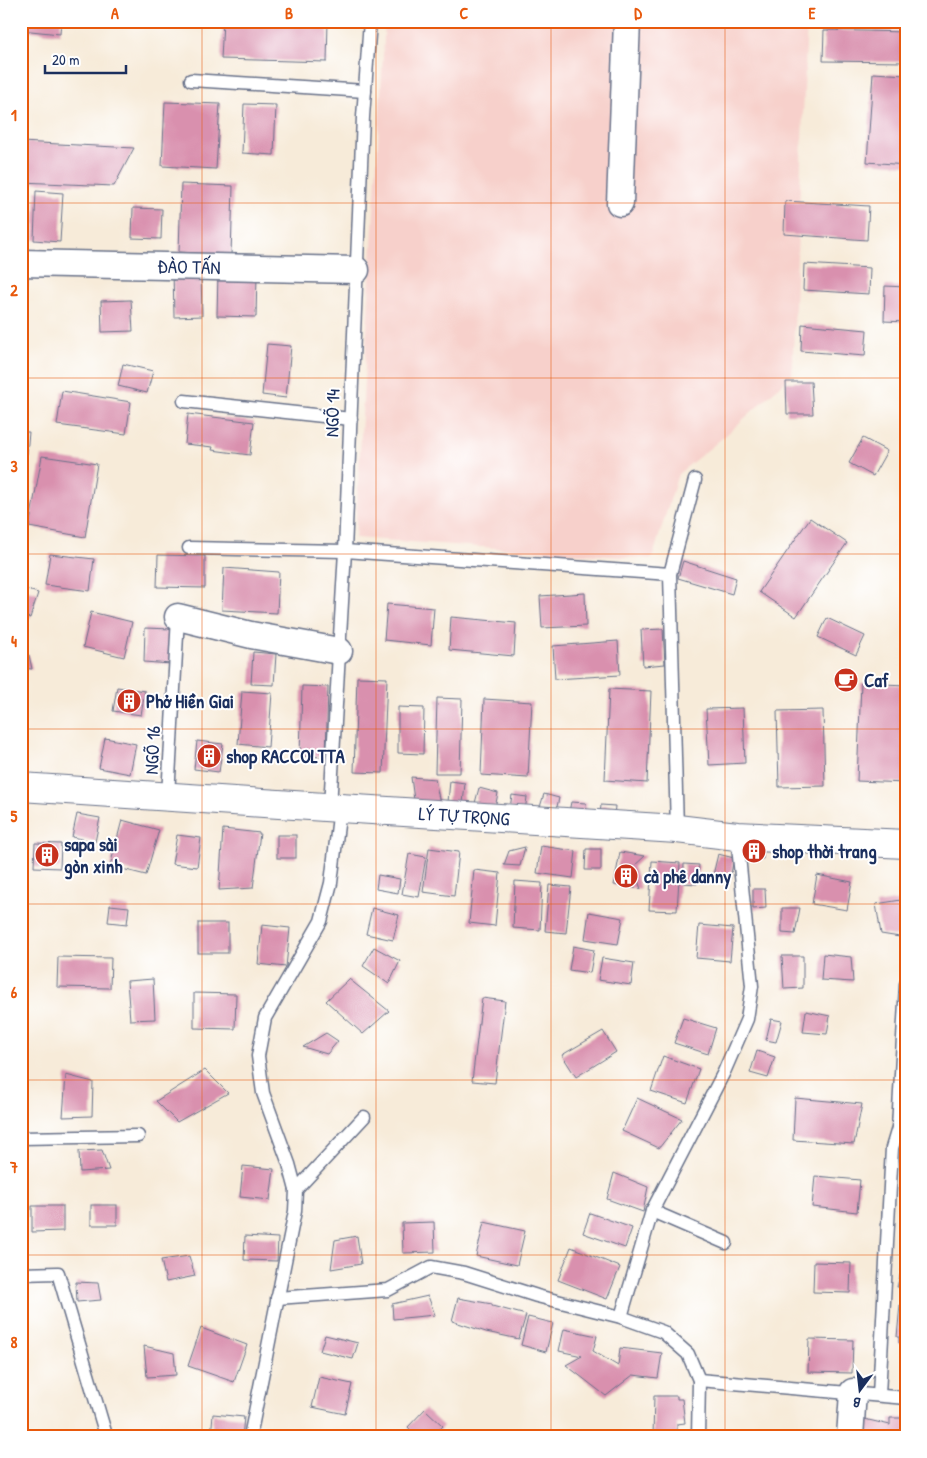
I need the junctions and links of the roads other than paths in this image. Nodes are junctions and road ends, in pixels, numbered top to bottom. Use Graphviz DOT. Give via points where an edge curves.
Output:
graph roads {
  1 [pos="370,21"];
  2 [pos="626,21"];
  3 [pos="191,80"];
  4 [pos="364,91"];
  5 [pos="620,203"];
  6 [pos="21,263"];
  7 [pos="356,270"];
  8 [pos="184,401"];
  9 [pos="351,419"];
  10 [pos="695,480"];
  11 [pos="189,548"];
  12 [pos="345,551"];
  13 [pos="670,574"];
  14 [pos="178,617"];
  15 [pos="340,651"];
  16 [pos="21,787"];
  17 [pos="168,796"];
  18 [pos="335,808"];
  19 [pos="677,829"];
  20 [pos="737,836"];
  21 [pos="906,844"];
  22 [pos="906,984"];
  23 [pos="364,1117"];
  24 [pos="902,1129"];
  25 [pos="138,1136"];
  26 [pos="21,1138"];
  27 [pos="296,1190"];
  28 [pos="652,1211"];
  29 [pos="726,1243"];
  30 [pos="21,1274"];
  31 [pos="277,1298"];
  32 [pos="621,1317"];
  33 [pos="699,1380"];
  34 [pos="853,1392"];
  35 [pos="879,1395"];
  36 [pos="906,1398"];
  37 [pos="103,1437"];
  38 [pos="250,1437"];
  39 [pos="698,1437"];
  40 [pos="850,1437"];
  1 -- 4 [label="lane, NGÕ 14"];
  2 -- 5 [label="street"];
  3 -- 4 [label="lane"];
  4 -- 7 [label="lane, NGÕ 14"];
  6 -- 7 [label="street, ĐÀO TẤN"];
  7 -- 9 [label="lane, NGÕ 14"];
  8 -- 9 [label="lane"];
  9 -- 12 [label="lane, NGÕ 14"];
  10 -- 13 [label="lane"];
  11 -- 12 [label="lane"];
  12 -- 13 [label="lane"];
  12 -- 15 [label="lane, NGÕ 14"];
  13 -- 19 [label="lane"];
  14 -- 15 [label="street" via="251,635"];
  14 -- 17 [label="lane, NGÕ 16"];
  15 -- 18 [label="lane, NGÕ 14"];
  16 -- 17 [label="street, LÝ TỰ TRỌNG"];
  17 -- 18 [label="street, LÝ TỰ TRỌNG"];
  18 -- 19 [label="street, LÝ TỰ TRỌNG"];
  18 -- 27 [label="lane, NGÕ 14" via="331,883 321,921 265,1018 258,1056 263,1093"];
  19 -- 20 [label="street, LÝ TỰ TRỌNG"];
  20 -- 21 [label="street, LÝ TỰ TRỌNG"];
  20 -- 28 [label="lane" via="752,986 747,1019 724,1072"];
  22 -- 24 [label="lane"];
  23 -- 27 [label="lane"];
  24 -- 35 [label="lane" via="892,1148"];
  25 -- 26 [label="lane"];
  27 -- 31 [label="lane, NGÕ 14" via="296,1211"];
  28 -- 29 [label="lane"];
  28 -- 32 [label="lane"];
  30 -- 37 [label="lane" via="58,1273 105,1432"];
  31 -- 32 [label="lane" via="388,1290 431,1268 464,1273"];
  31 -- 38 [label="lane, NGÕ 14"];
  32 -- 33 [label="lane" via="663,1332 688,1354"];
  33 -- 34 [label="lane"];
  33 -- 39 [label="lane"];
  34 -- 35 [label="lane"];
  34 -- 40 [label="street"];
  35 -- 36 [label="lane"];
}
